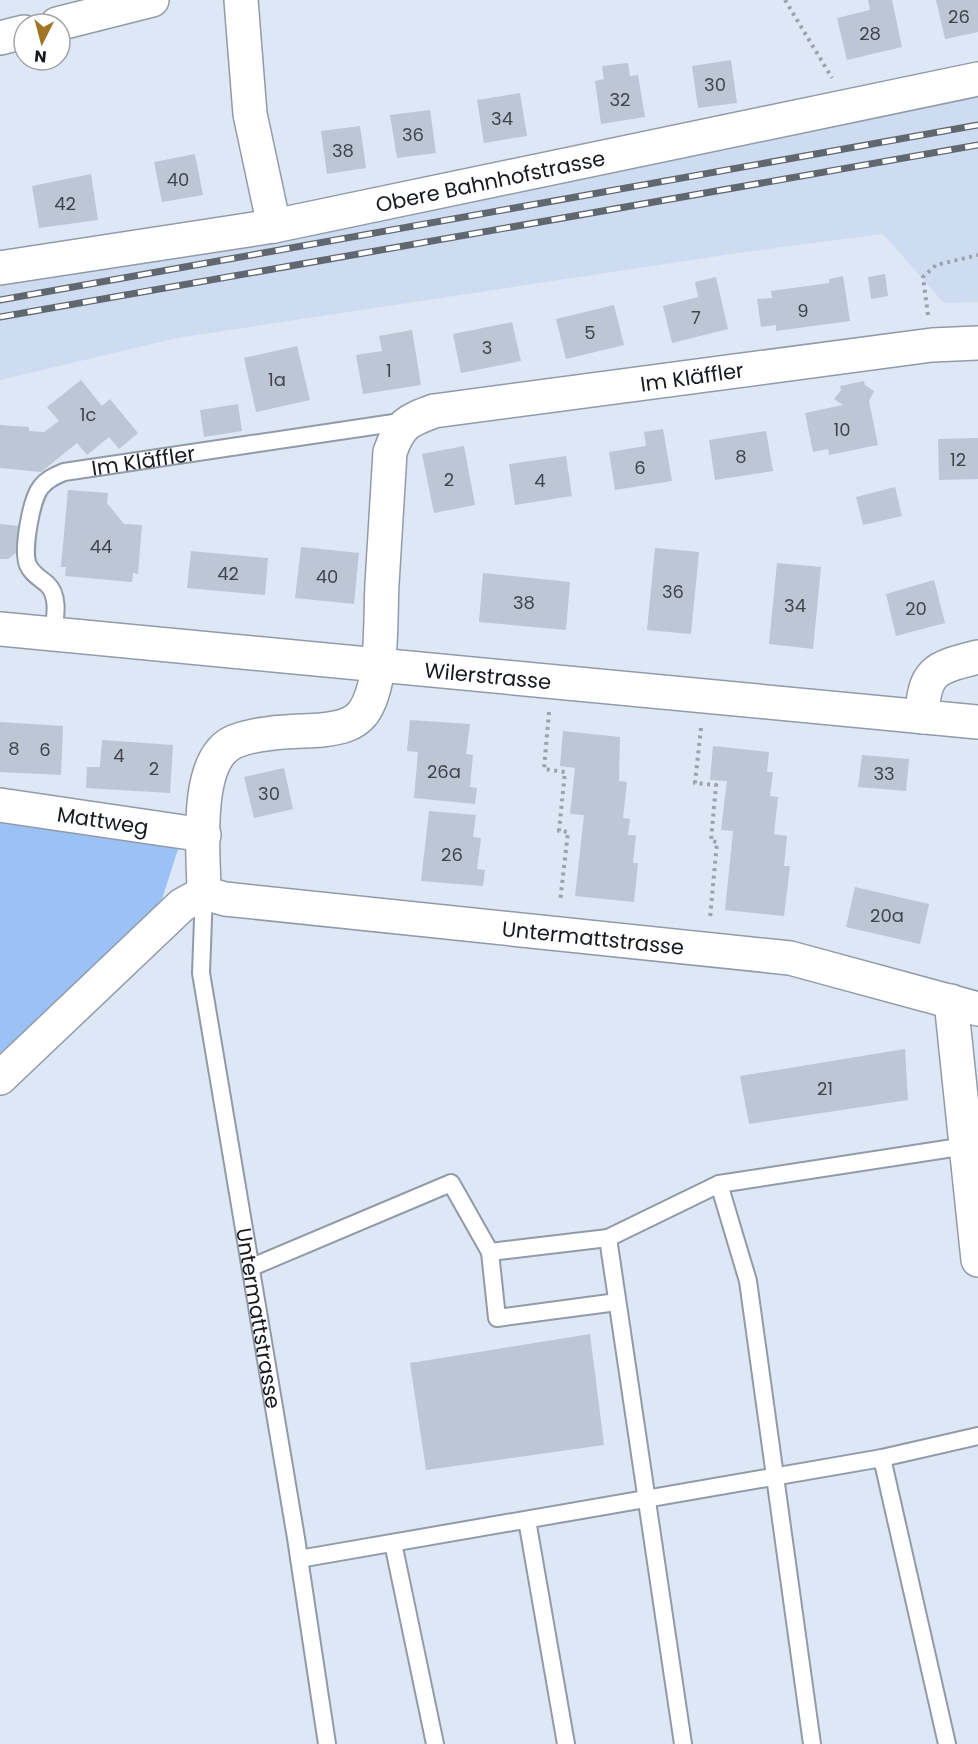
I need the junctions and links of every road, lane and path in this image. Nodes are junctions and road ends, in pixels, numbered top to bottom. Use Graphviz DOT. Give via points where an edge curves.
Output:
graph roads {
  1 [pos="152,0"];
  2 [pos="241,0"];
  3 [pos="784,0"];
  4 [pos="72,20"];
  5 [pos="978,80"];
  6 [pos="849,107"];
  7 [pos="274,226"];
  8 [pos="978,255"];
  9 [pos="0,268"];
  10 [pos="927,303"];
  11 [pos="978,343"];
  12 [pos="407,421"];
  13 [pos="0,629"];
  14 [pos="53,633"];
  15 [pos="978,657"];
  16 [pos="377,663"];
  17 [pos="922,717"];
  18 [pos="978,722"];
  19 [pos="548,727"];
  20 [pos="700,739"];
  21 [pos="0,805"];
  22 [pos="204,835"];
  23 [pos="204,893"];
  24 [pos="561,898"];
  25 [pos="711,911"];
  26 [pos="964,1005"];
  27 [pos="0,1078"];
  28 [pos="966,1146"];
  29 [pos="719,1184"];
  30 [pos="608,1238"];
  31 [pos="490,1252"];
  32 [pos="978,1260"];
  33 [pos="252,1267"];
  34 [pos="617,1302"];
  35 [pos="978,1436"];
  36 [pos="882,1458"];
  37 [pos="775,1477"];
  38 [pos="645,1499"];
  39 [pos="527,1520"];
  40 [pos="393,1543"];
  41 [pos="299,1559"];
  42 [pos="327,1744"];
  43 [pos="435,1744"];
  44 [pos="566,1744"];
  45 [pos="683,1744"];
  46 [pos="812,1744"];
  47 [pos="947,1744"];
  1 -- 4 [label="street"];
  2 -- 7 [label="street" via="250,114"];
  3 -- 6 [label="path"];
  5 -- 6 [label="street, Obere Bahnhofstrasse"];
  6 -- 7 [label="street, Obere Bahnhofstrasse"];
  7 -- 9 [label="street, Obere Bahnhofstrasse"];
  8 -- 10 [label="path" via="936,265 923,277"];
  11 -- 12 [label="street, Im Kläffler" via="932,345 434,411"];
  12 -- 14 [label="lane, Im Kläffler" via="64,472 48,479 39,489 31,514 27,563 55,596"];
  12 -- 16 [label="street" via="390,452"];
  13 -- 14 [label="street, Wilerstrasse"];
  14 -- 16 [label="street, Wilerstrasse"];
  15 -- 17 [label="street" via="948,664 930,677 923,694"];
  16 -- 17 [label="street, Wilerstrasse"];
  16 -- 22 [label="street, Untermattstrasse" via="370,699 356,720 339,728 252,736 224,748 208,774"];
  17 -- 18 [label="street, Wilerstrasse"];
  19 -- 24 [label="path" via="544,769 565,772 559,831 568,832"];
  20 -- 25 [label="path" via="695,783 716,785 711,841 717,842"];
  21 -- 22 [label="street, Mattweg"];
  22 -- 23 [label="street, Untermattstrasse"];
  23 -- 26 [label="street, Untermattstrasse" via="245,903 790,958"];
  23 -- 27 [label="street" via="182,905"];
  23 -- 33 [label="lane, Untermattstrasse" via="201,974"];
  26 -- 28 [label="street"];
  28 -- 29 [label="lane"];
  28 -- 32 [label="street"];
  29 -- 30 [label="lane"];
  29 -- 37 [label="lane" via="748,1281"];
  30 -- 31 [label="lane"];
  30 -- 34 [label="lane"];
  31 -- 33 [label="lane" via="451,1183"];
  31 -- 34 [label="lane" via="497,1318"];
  33 -- 41 [label="lane, Untermattstrasse"];
  34 -- 38 [label="lane"];
  35 -- 36 [label="lane"];
  36 -- 37 [label="lane"];
  36 -- 47 [label="lane"];
  37 -- 38 [label="lane"];
  37 -- 46 [label="lane"];
  38 -- 39 [label="lane"];
  38 -- 45 [label="lane"];
  39 -- 40 [label="lane"];
  39 -- 44 [label="lane"];
  40 -- 41 [label="lane"];
  40 -- 43 [label="lane"];
  41 -- 42 [label="lane, Untermattstrasse"];
}
